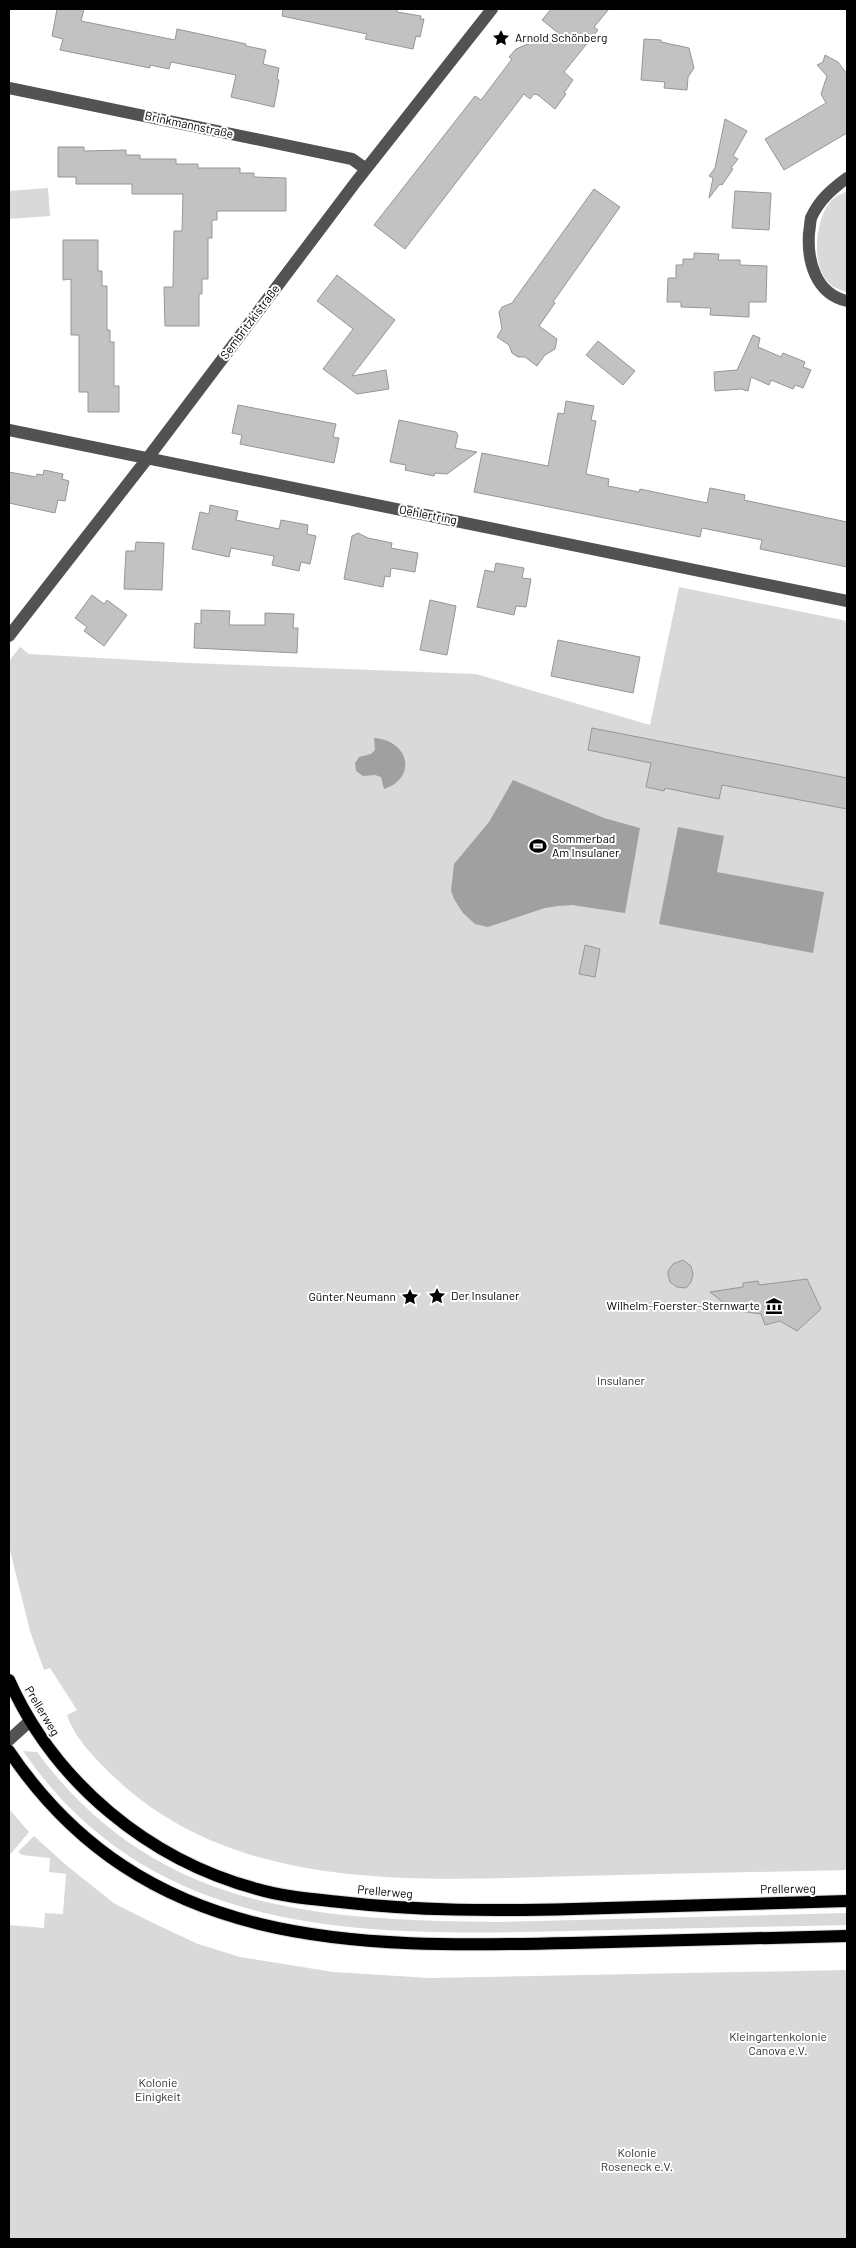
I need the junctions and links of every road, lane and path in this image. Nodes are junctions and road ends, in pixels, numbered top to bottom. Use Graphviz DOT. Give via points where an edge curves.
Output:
graph roads {
  1 [pos="492,9"];
  2 [pos="9,88"];
  3 [pos="366,169"];
  4 [pos="847,178"];
  5 [pos="847,301"];
  6 [pos="9,430"];
  7 [pos="147,459"];
  8 [pos="847,601"];
  9 [pos="9,636"];
  10 [pos="9,1680"];
  11 [pos="30,1722"];
  12 [pos="9,1740"];
  13 [pos="9,1751"];
  14 [pos="847,1901"];
  15 [pos="847,1936"];
  1 -- 3 [label="street, Sembritzkistraße"];
  2 -- 3 [label="street, Brinkmannstraße" via="352,159"];
  3 -- 7 [label="street, Sembritzkistraße"];
  4 -- 5 [label="street" via="829,191 817,207 810,220 808,249 812,268 821,286 836,298"];
  6 -- 7 [label="street, Oehlertring"];
  7 -- 8 [label="street, Oehlertring"];
  7 -- 9 [label="street, Sembritzkistraße"];
  10 -- 11 [label="main road, Prellerweg"];
  11 -- 12 [label="street"];
  11 -- 14 [label="main road, Prellerweg" via="74,1779 129,1828 193,1866 260,1890 345,1903 451,1910"];
  13 -- 15 [label="main road" via="35,1787 68,1822 126,1868 200,1907 259,1924 349,1938 474,1945"];
}
